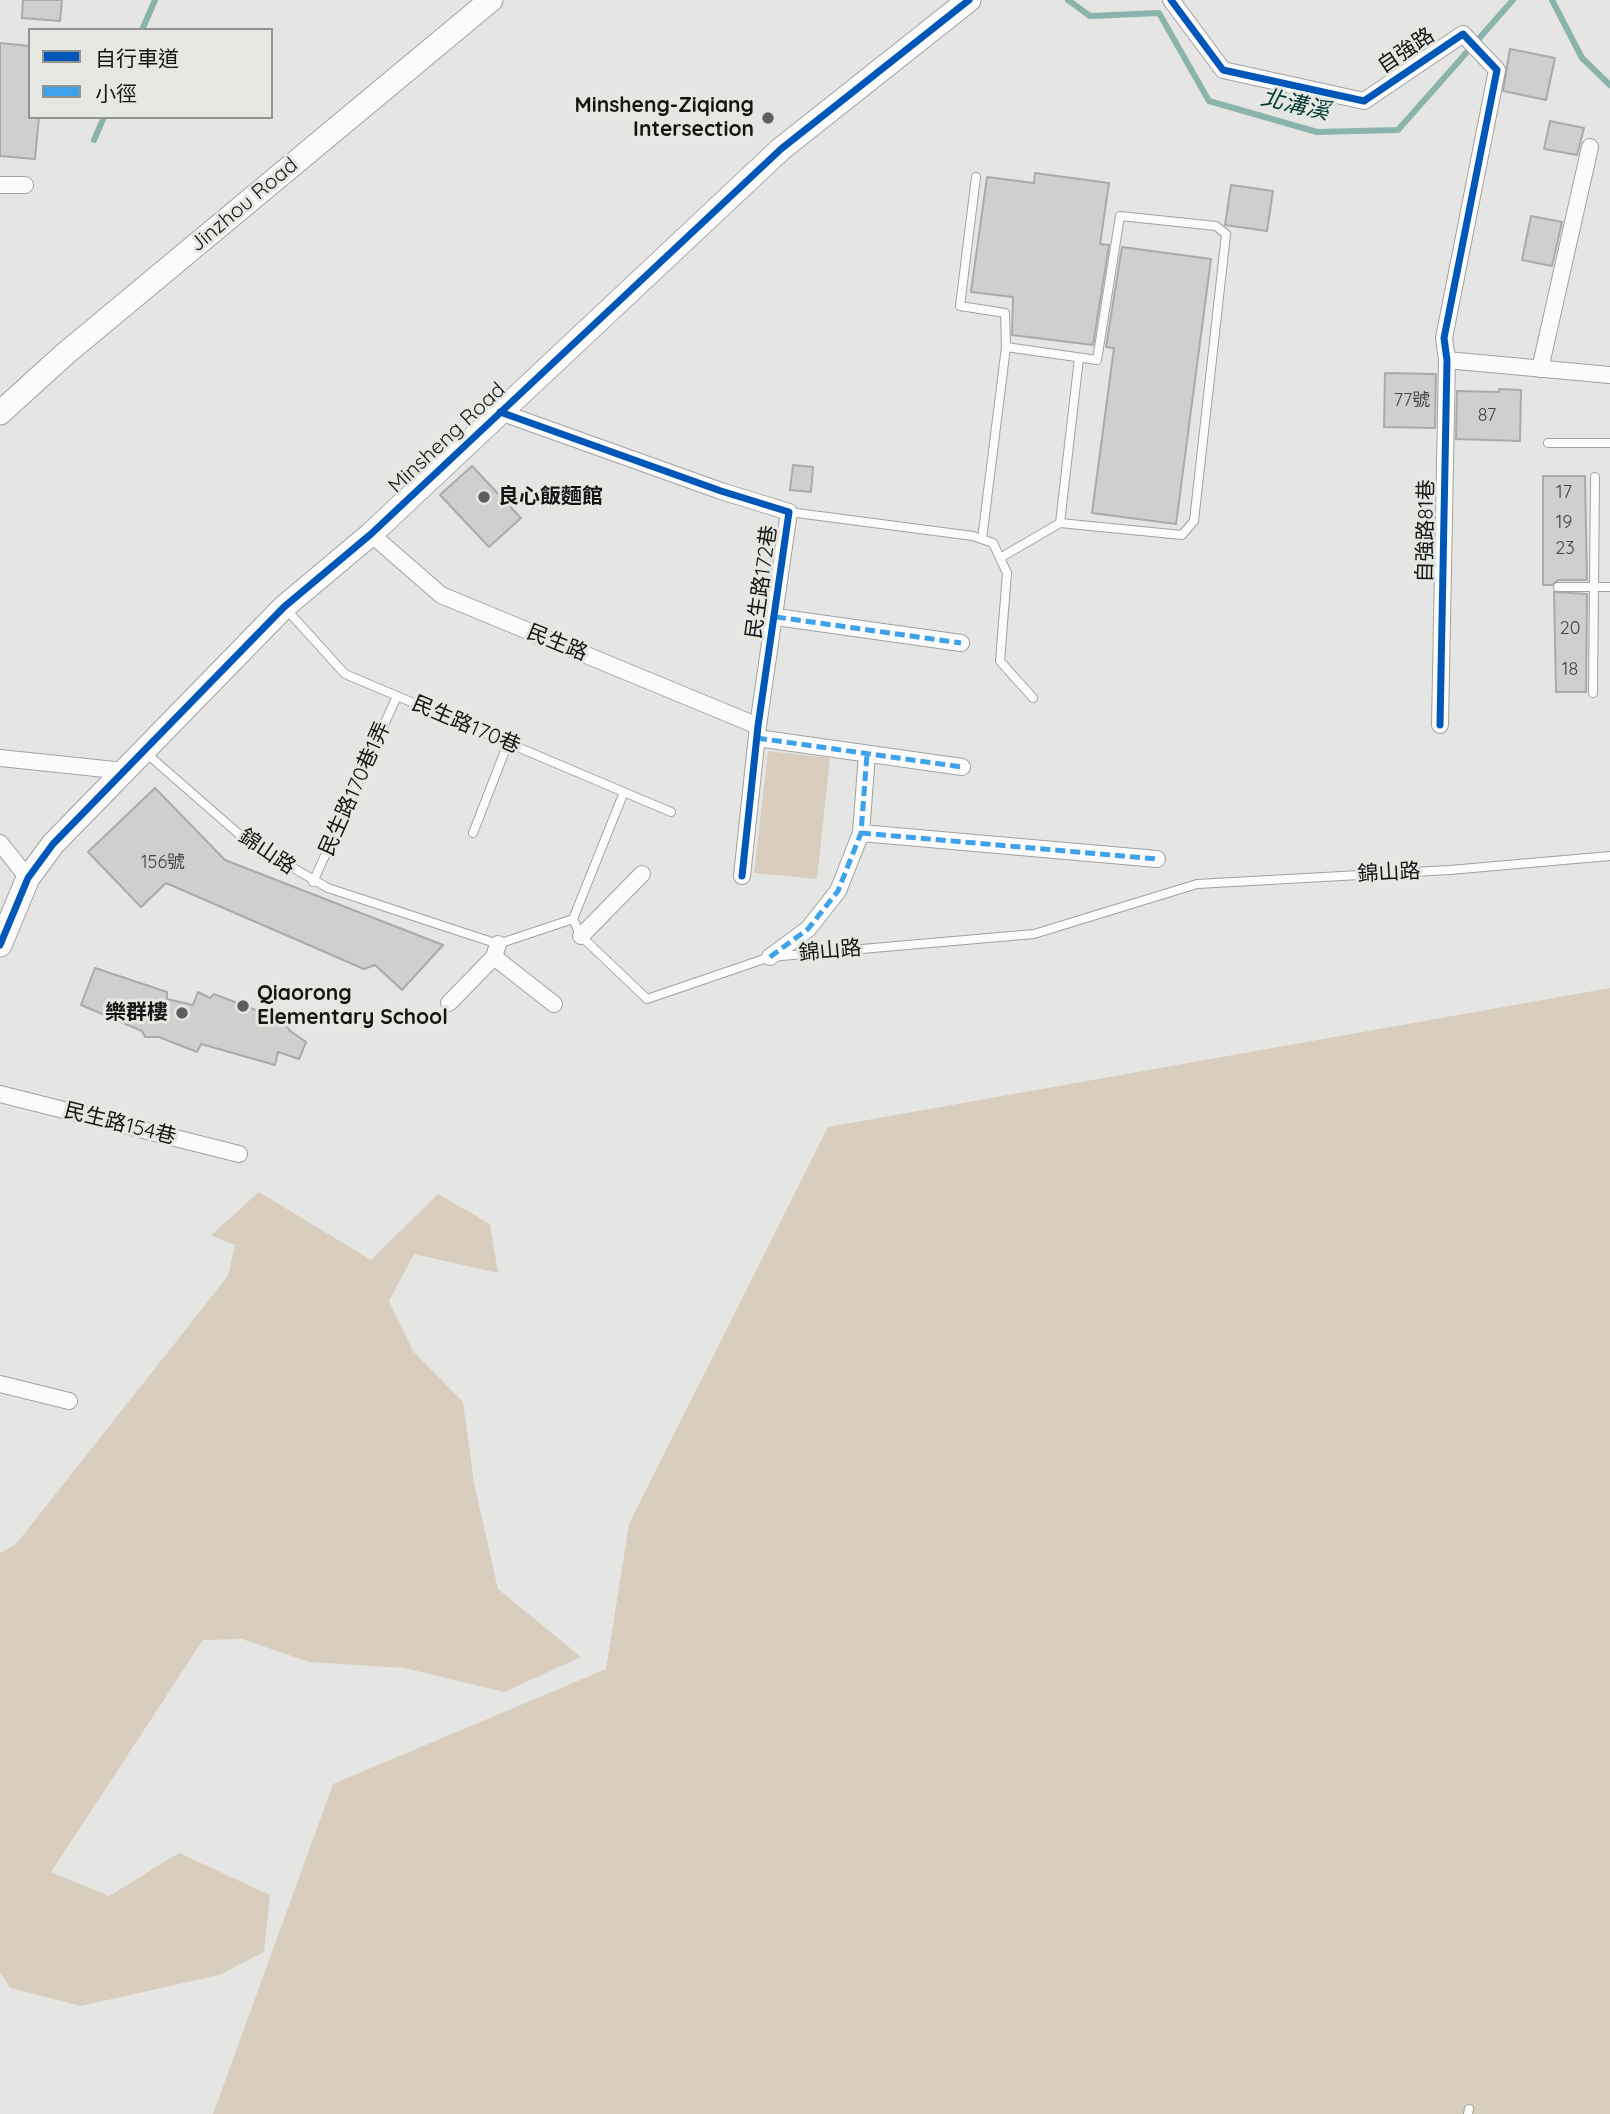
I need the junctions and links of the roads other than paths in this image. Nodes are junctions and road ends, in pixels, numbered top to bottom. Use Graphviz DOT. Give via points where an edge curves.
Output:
graph roads {
  1 [pos="491,0"];
  2 [pos="969,0"];
  3 [pos="1171,0"];
  4 [pos="1590,147"];
  5 [pos="976,177"];
  6 [pos="0,185"];
  7 [pos="25,185"];
  8 [pos="1444,338"];
  9 [pos="1006,346"];
  10 [pos="1079,358"];
  11 [pos="1447,360"];
  12 [pos="1540,369"];
  13 [pos="1610,375"];
  14 [pos="500,412"];
  15 [pos="0,413"];
  16 [pos="1548,443"];
  17 [pos="1610,443"];
  18 [pos="1595,477"];
  19 [pos="789,512"];
  20 [pos="1060,523"];
  21 [pos="371,534"];
  22 [pos="982,539"];
  23 [pos="1000,558"];
  24 [pos="1558,587"];
  25 [pos="1594,587"];
  26 [pos="1610,587"];
  27 [pos="284,607"];
  28 [pos="776,617"];
  29 [pos="961,643"];
  30 [pos="1593,693"];
  31 [pos="397,696"];
  32 [pos="1034,698"];
  33 [pos="1440,725"];
  34 [pos="757,732"];
  35 [pos="508,743"];
  36 [pos="145,751"];
  37 [pos="867,754"];
  38 [pos="0,758"];
  39 [pos="962,767"];
  40 [pos="124,771"];
  41 [pos="624,792"];
  42 [pos="671,812"];
  43 [pos="473,833"];
  44 [pos="861,833"];
  45 [pos="0,843"];
  46 [pos="1610,856"];
  47 [pos="1157,859"];
  48 [pos="642,874"];
  49 [pos="742,876"];
  50 [pos="28,878"];
  51 [pos="313,882"];
  52 [pos="573,919"];
  53 [pos="581,936"];
  54 [pos="0,945"];
  55 [pos="496,951"];
  56 [pos="770,957"];
  57 [pos="449,1003"];
  58 [pos="554,1004"];
  59 [pos="0,1094"];
  60 [pos="239,1154"];
  61 [pos="0,1384"];
  62 [pos="69,1401"];
  1 -- 15 [label="street, Jinzhou Road"];
  2 -- 14 [label="street, Minsheng Road" via="781,149"];
  3 -- 8 [label="street, 自強路" via="1223,70 1364,101 1463,34 1497,70"];
  4 -- 12 [label="street"];
  5 -- 9 [label="lane" via="960,306 1005,313"];
  6 -- 7 [label="street"];
  8 -- 11 [label="street, 自強路81巷"];
  9 -- 10 [label="lane"];
  9 -- 22 [label="lane"];
  10 -- 20 [label="lane"];
  10 -- 20 [label="lane" via="1097,360 1120,216 1216,226 1226,234 1194,521 1182,535"];
  11 -- 12 [label="street"];
  11 -- 33 [label="street, 自強路81巷"];
  12 -- 13 [label="street"];
  14 -- 19 [label="street, 民生路172巷"];
  14 -- 21 [label="street, Minsheng Road"];
  16 -- 17 [label="lane"];
  18 -- 25 [label="lane"];
  19 -- 22 [label="lane"];
  19 -- 28 [label="street, 民生路172巷"];
  20 -- 23 [label="lane"];
  21 -- 27 [label="street, Minsheng Road"];
  21 -- 34 [label="street, 民生路" via="441,595"];
  22 -- 23 [label="lane" via="993,543"];
  23 -- 32 [label="lane" via="1007,573 1000,661"];
  24 -- 25 [label="lane"];
  25 -- 26 [label="lane"];
  25 -- 30 [label="lane"];
  27 -- 31 [label="lane, 民生路170巷" via="345,674"];
  27 -- 36 [label="street, Minsheng Road"];
  28 -- 29 [label="street"];
  28 -- 34 [label="street, 民生路172巷"];
  31 -- 35 [label="lane, 民生路170巷"];
  31 -- 51 [label="lane, 民生路170巷1弄"];
  34 -- 37 [label="street, 民生路"];
  34 -- 49 [label="street, 民生路172巷"];
  35 -- 41 [label="lane, 民生路170巷"];
  35 -- 43 [label="lane"];
  36 -- 40 [label="street, Minsheng Road"];
  36 -- 51 [label="lane, 錦山路" via="248,842"];
  37 -- 39 [label="street, 民生路"];
  37 -- 44 [label="street"];
  38 -- 40 [label="street"];
  40 -- 50 [label="street, Minsheng Road" via="53,844"];
  41 -- 42 [label="lane, 民生路170巷"];
  41 -- 52 [label="lane"];
  44 -- 47 [label="street"];
  44 -- 56 [label="street" via="838,891 808,929"];
  45 -- 50 [label="street"];
  46 -- 56 [label="lane, 錦山路" via="1196,884 1034,934"];
  48 -- 53 [label="street"];
  50 -- 54 [label="street, Minsheng Road"];
  51 -- 55 [label="lane, 錦山路"];
  52 -- 53 [label="lane, 錦山路"];
  52 -- 55 [label="lane"];
  53 -- 56 [label="lane, 錦山路" via="647,999"];
  55 -- 57 [label="street"];
  55 -- 58 [label="street"];
  59 -- 60 [label="street, 民生路154巷"];
  61 -- 62 [label="street"];
}
